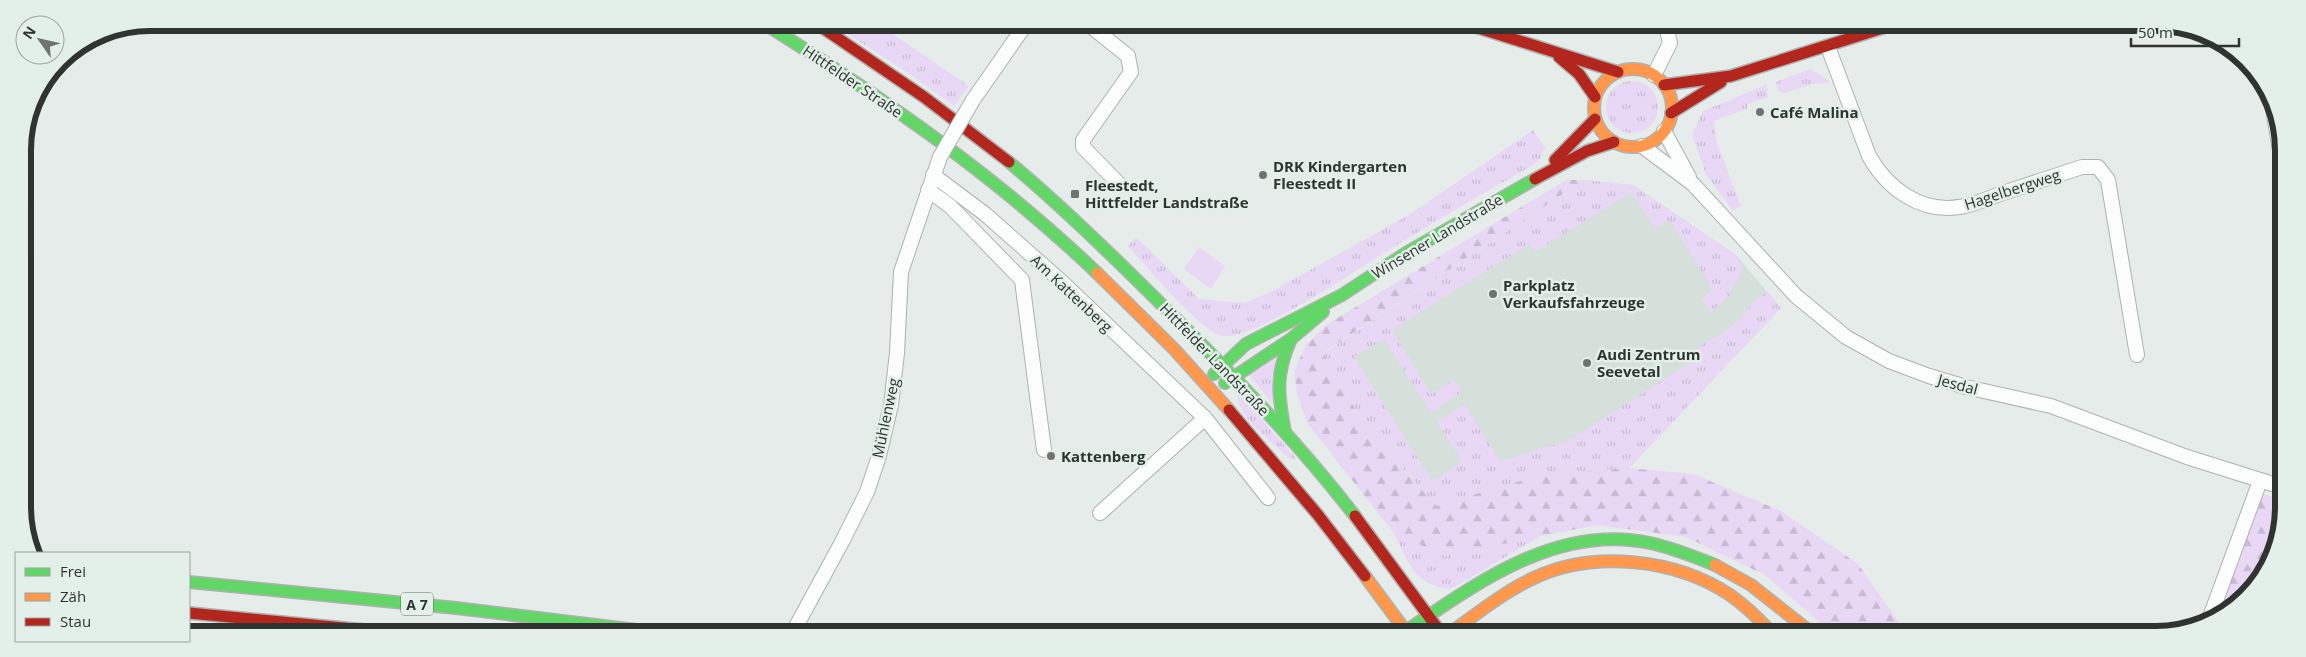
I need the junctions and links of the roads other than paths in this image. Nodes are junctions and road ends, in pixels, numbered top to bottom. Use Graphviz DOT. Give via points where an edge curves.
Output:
graph roads {
  1 [pos="776,31"];
  2 [pos="827,31"];
  3 [pos="1021,31"];
  4 [pos="1097,31"];
  5 [pos="1488,31"];
  6 [pos="1667,31"];
  7 [pos="1874,31"];
  8 [pos="1828,47"];
  9 [pos="1554,52"];
  10 [pos="1618,72"];
  11 [pos="1732,76"];
  12 [pos="1659,80"];
  13 [pos="1595,98"];
  14 [pos="1671,113"];
  15 [pos="954,118"];
  16 [pos="1595,119"];
  17 [pos="1664,131"];
  18 [pos="939,140"];
  19 [pos="1614,142"];
  20 [pos="1642,146"];
  21 [pos="934,175"];
  22 [pos="1533,180"];
  23 [pos="1693,184"];
  24 [pos="1120,185"];
  25 [pos="928,190"];
  26 [pos="1342,295"];
  27 [pos="1291,339"];
  28 [pos="2137,355"];
  29 [pos="1223,364"];
  30 [pos="1235,377"];
  31 [pos="1209,387"];
  32 [pos="1205,418"];
  33 [pos="1285,434"];
  34 [pos="1044,450"];
  35 [pos="2260,481"];
  36 [pos="2275,485"];
  37 [pos="1268,498"];
  38 [pos="1100,513"];
  39 [pos="190,582"];
  40 [pos="1501,596"];
  41 [pos="2212,611"];
  42 [pos="190,613"];
  43 [pos="1429,616"];
  44 [pos="1486,624"];
  45 [pos="1401,625"];
  46 [pos="1416,625"];
  47 [pos="1436,625"];
  48 [pos="1461,625"];
  49 [pos="1764,625"];
  50 [pos="1803,625"];
  51 [pos="322,626"];
  52 [pos="602,626"];
  53 [pos="796,626"];
  1 -- 18 [label="main road, Hittfelder Straße"];
  2 -- 15 [label="main road, Hittfelder Straße"];
  3 -- 21 [label="street, Mühlenweg, bridge" via="973,100 940,157"];
  4 -- 24 [label="street" via="1123,51 1130,62 1131,72 1083,140 1083,147"];
  5 -- 9 [label="main road"];
  6 -- 12 [label="street" via="1670,43"];
  7 -- 8 [label="main road"];
  8 -- 11 [label="main road"];
  8 -- 28 [label="street, Hagelbergweg" via="1869,156 1885,180 1920,202 1937,207 1966,206 2082,166 2098,167 2108,180"];
  9 -- 10 [label="main road"];
  9 -- 13 [label="main road" via="1579,74"];
  10 -- 12 [label="main road" via="1643,70"];
  10 -- 13 [label="main road" via="1600,87"];
  11 -- 12 [label="main road"];
  11 -- 14 [label="main road"];
  12 -- 14 [label="main road" via="1669,94"];
  13 -- 16 [label="main road"];
  14 -- 17 [label="main road"];
  15 -- 29 [label="main road, Hittfelder Landstraße" via="1061,207"];
  16 -- 19 [label="main road"];
  16 -- 22 [label="main road, Winsener Landstraße"];
  17 -- 20 [label="main road"];
  17 -- 23 [label="street, Jesdal"];
  18 -- 31 [label="main road, Hittfelder Landstraße" via="1014,197 1053,232"];
  19 -- 20 [label="main road, Winsener Landstraße"];
  19 -- 22 [label="main road, Winsener Landstraße" via="1587,151"];
  20 -- 23 [label="street, Jesdal"];
  21 -- 25 [label="street, Mühlenweg"];
  21 -- 32 [label="street, Am Kattenberg" via="1062,282"];
  22 -- 26 [label="main road, Winsener Landstraße"];
  23 -- 35 [label="street, Jesdal" via="1796,296 1846,337 1889,361 1966,387 2051,406"];
  25 -- 34 [label="street" via="950,206 1022,280"];
  25 -- 53 [label="street, Mühlenweg" via="901,272 891,405 879,456 867,492"];
  26 -- 27 [label="main road, Winsener Landstraße"];
  26 -- 29 [label="main road, Winsener Landstraße" via="1246,344"];
  27 -- 30 [label="main road, Winsener Landstraße"];
  27 -- 33 [label="main road, Winsener Landstraße" via="1276,380"];
  29 -- 30 [label="main road, Hittfelder Landstraße"];
  29 -- 31 [label="main road, Winsener Landstraße" via="1214,373"];
  30 -- 31 [label="main road, Winsener Landstraße"];
  30 -- 33 [label="main road, Hittfelder Landstraße"];
  31 -- 45 [label="main road, Hittfelder Landstraße" via="1319,516"];
  32 -- 37 [label="street, Am Kattenberg"];
  32 -- 38 [label="street"];
  33 -- 43 [label="main road, Hittfelder Landstraße" via="1338,495"];
  35 -- 36 [label="street, Jesdal"];
  35 -- 41 [label="street"];
  39 -- 52 [label="main road, A 7"];
  40 -- 44 [label="main road"];
  40 -- 48 [label="main road"];
  40 -- 49 [label="main road" via="1550,571 1576,564 1624,562 1651,565 1709,584 1734,598"];
  42 -- 51 [label="main road"];
  43 -- 46 [label="main road"];
  43 -- 47 [label="main road, Hittfelder Landstraße"];
  43 -- 50 [label="main road" via="1534,555 1604,540 1663,545 1692,553 1726,568 1768,596"];
}
